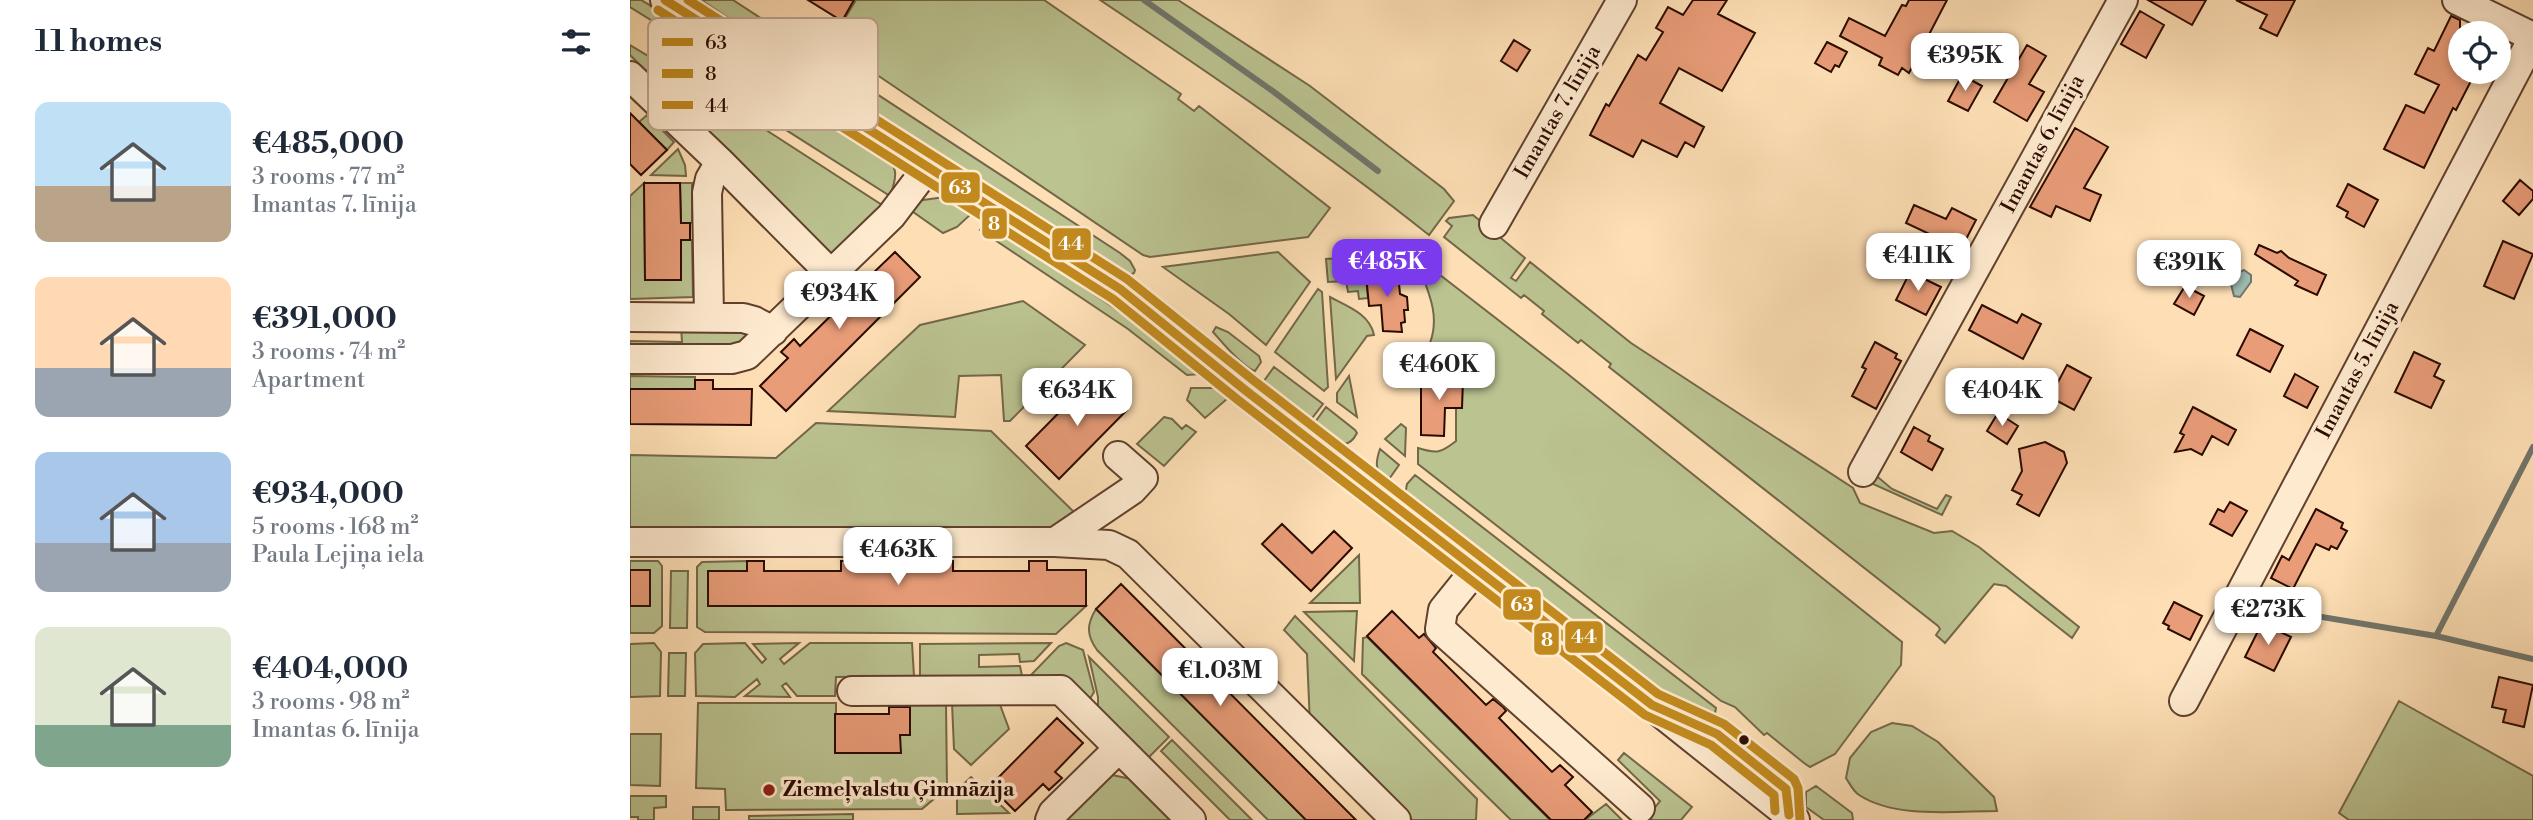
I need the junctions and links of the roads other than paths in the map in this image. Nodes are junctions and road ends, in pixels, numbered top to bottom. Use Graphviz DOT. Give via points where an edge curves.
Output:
graph roads {
  1 [pos="665,0"];
  2 [pos="1622,0"];
  3 [pos="2123,0"];
  4 [pos="2457,0"];
  5 [pos="694,18"];
  6 [pos="2533,37"];
  7 [pos="630,76"];
  8 [pos="648,93"];
  9 [pos="687,130"];
  10 [pos="872,130"];
  11 [pos="720,162"];
  12 [pos="929,166"];
  13 [pos="1493,224"];
  14 [pos="831,274"];
  15 [pos="630,317"];
  16 [pos="709,317"];
  17 [pos="773,331"];
  18 [pos="630,359"];
  19 [pos="1118,456"];
  20 [pos="1863,472"];
  21 [pos="630,542"];
  22 [pos="1055,542"];
  23 [pos="1476,569"];
  24 [pos="852,691"];
  25 [pos="2184,701"];
  26 [pos="1119,748"];
  27 [pos="1640,808"];
  28 [pos="1050,820"];
  29 [pos="1191,820"];
  30 [pos="1396,820"];
  31 [pos="1796,820"];
  1 -- 5 [label="street"];
  2 -- 13 [label="street, Imantas 7. līnija"];
  3 -- 20 [label="street, Imantas 6. līnija"];
  4 -- 6 [label="street"];
  6 -- 25 [label="street, Imantas 5. līnija"];
  7 -- 8 [label="street"];
  9 -- 11 [label="street"];
  10 -- 12 [label="street"];
  11 -- 14 [label="street"];
  11 -- 16 [label="street" via="707,193"];
  12 -- 14 [label="street" via="891,216"];
  12 -- 23 [label="street" via="1120,289"];
  14 -- 17 [label="street"];
  15 -- 16 [label="street"];
  16 -- 17 [label="street" via="743,318"];
  17 -- 18 [label="street" via="738,359"];
  19 -- 22 [label="street" via="1143,478"];
  21 -- 22 [label="street"];
  22 -- 30 [label="street" via="1109,545 1128,554"];
  23 -- 27 [label="street" via="1443,610 1440,629"];
  23 -- 31 [label="street"];
  24 -- 26 [label="street" via="1061,690"];
  26 -- 28 [label="street"];
  26 -- 29 [label="street"];
}
